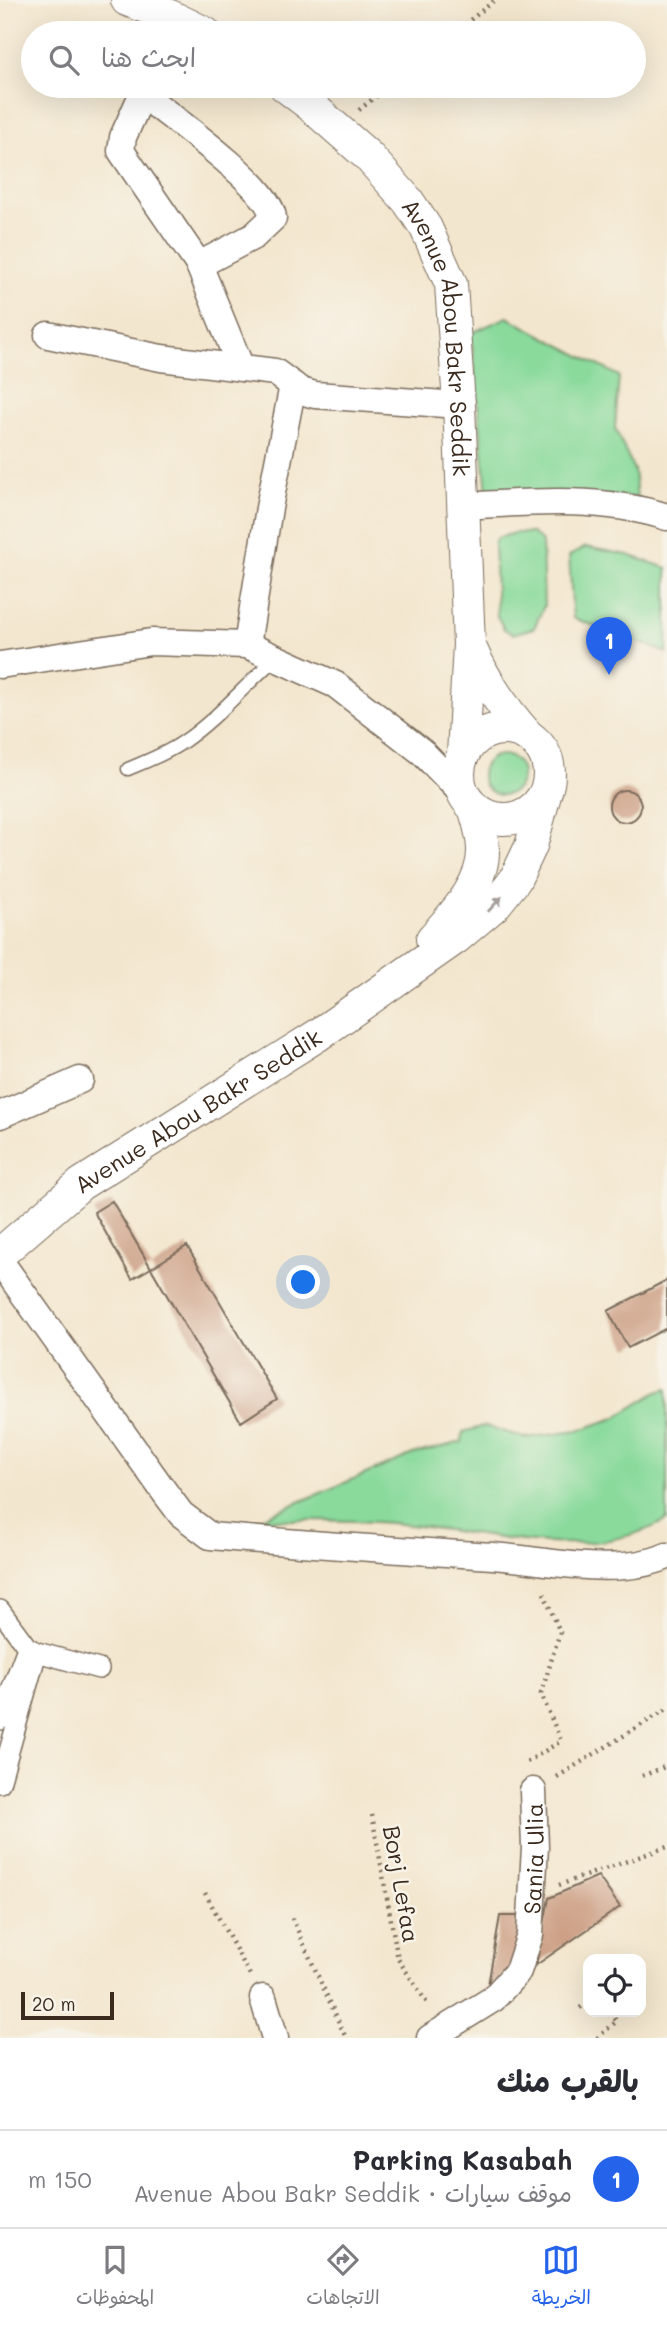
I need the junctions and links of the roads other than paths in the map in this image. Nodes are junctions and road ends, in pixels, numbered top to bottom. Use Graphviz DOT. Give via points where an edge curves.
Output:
graph roads {
  1 [pos="127,0"];
  2 [pos="161,21"];
  3 [pos="141,98"];
  4 [pos="154,98"];
  5 [pos="301,98"];
  6 [pos="199,265"];
  7 [pos="48,335"];
  8 [pos="241,368"];
  9 [pos="293,385"];
  10 [pos="459,405"];
  11 [pos="462,506"];
  12 [pos="667,517"];
  13 [pos="469,644"];
  14 [pos="247,645"];
  15 [pos="277,657"];
  16 [pos="0,665"];
  17 [pos="528,736"];
  18 [pos="422,752"];
  19 [pos="463,755"];
  20 [pos="128,769"];
  21 [pos="546,791"];
  22 [pos="469,802"];
  23 [pos="402,974"];
  24 [pos="80,1080"];
  25 [pos="0,1115"];
  26 [pos="0,1254"];
  27 [pos="0,1261"];
  28 [pos="667,1556"];
  29 [pos="0,1609"];
  30 [pos="32,1650"];
  31 [pos="99,1669"];
  32 [pos="0,1720"];
  33 [pos="0,1783"];
  34 [pos="533,1791"];
  35 [pos="263,1998"];
  36 [pos="437,2034"];
  37 [pos="275,2038"];
  1 -- 2 [label="street"];
  3 -- 6 [label="street" via="121,151"];
  4 -- 6 [label="street" via="236,168 272,209 272,218 254,236"];
  5 -- 10 [label="street, Avenue Abou Bakr Seddik" via="368,156 426,228 451,284"];
  6 -- 8 [label="street"];
  7 -- 8 [label="street"];
  8 -- 9 [label="street" via="275,372"];
  9 -- 10 [label="street" via="315,395"];
  9 -- 14 [label="street"];
  10 -- 11 [label="street, Avenue Abou Bakr Seddik"];
  11 -- 12 [label="street" via="595,504"];
  11 -- 13 [label="street, Avenue Abou Bakr Seddik"];
  13 -- 17 [label="street" via="486,683"];
  13 -- 19 [label="street"];
  14 -- 15 [label="street"];
  14 -- 16 [label="street" via="151,642"];
  15 -- 18 [label="street" via="336,685"];
  15 -- 20 [label="lane" via="182,743"];
  17 -- 19 [label="street" via="498,729 483,734"];
  17 -- 21 [label="street" via="546,760"];
  18 -- 19 [label="street" via="449,759"];
  18 -- 22 [label="street"];
  19 -- 22 [label="street" via="460,783"];
  21 -- 22 [label="street" via="526,813 513,818 485,815"];
  23 -- 21 [label="street, one-way" via="495,905 531,846"];
  22 -- 23 [label="street" via="482,834 484,853 479,870 452,916"];
  23 -- 26 [label="street, Avenue Abou Bakr Seddik" via="318,1035 81,1184"];
  24 -- 25 [label="street"];
  27 -- 28 [label="street" via="181,1514 210,1536 608,1567 638,1566"];
  29 -- 30 [label="street"];
  30 -- 31 [label="street"];
  30 -- 32 [label="street"];
  30 -- 33 [label="street"];
  34 -- 36 [label="street, Sania Ulia" via="536,1847 530,1935 518,1971 493,1999"];
  35 -- 37 [label="street"];
}
